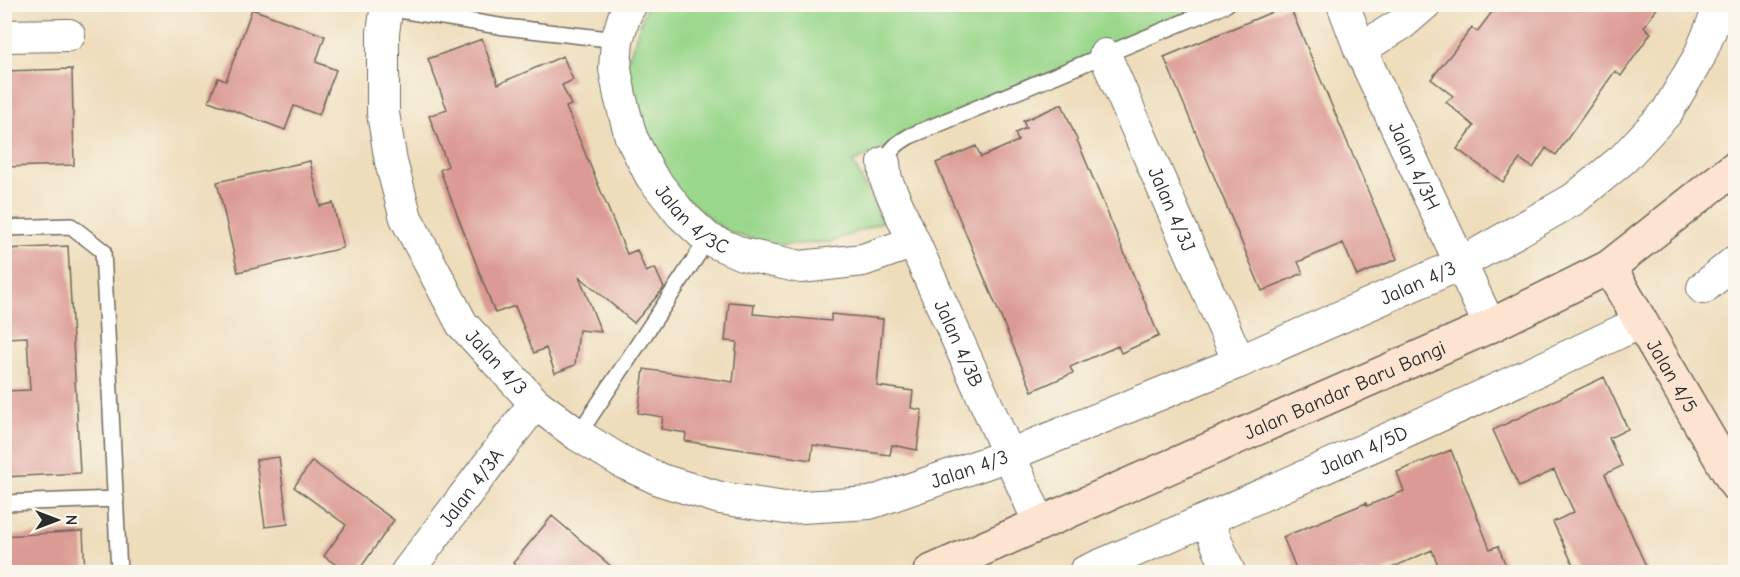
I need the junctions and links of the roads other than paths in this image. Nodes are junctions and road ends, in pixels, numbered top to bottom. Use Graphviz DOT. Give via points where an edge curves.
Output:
graph roads {
  1 [pos="631,4"];
  2 [pos="1227,4"];
  3 [pos="1343,4"];
  4 [pos="1425,4"];
  5 [pos="1721,4"];
  6 [pos="387,6"];
  7 [pos="69,35"];
  8 [pos="4,36"];
  9 [pos="617,40"];
  10 [pos="1360,49"];
  11 [pos="1105,55"];
  12 [pos="884,163"];
  13 [pos="1736,167"];
  14 [pos="4,228"];
  15 [pos="708,239"];
  16 [pos="914,242"];
  17 [pos="1736,261"];
  18 [pos="1460,264"];
  19 [pos="1609,267"];
  20 [pos="1703,288"];
  21 [pos="1641,322"];
  22 [pos="1490,326"];
  23 [pos="1239,362"];
  24 [pos="535,403"];
  25 [pos="578,435"];
  26 [pos="1009,455"];
  27 [pos="1736,485"];
  28 [pos="116,499"];
  29 [pos="4,503"];
  30 [pos="1207,520"];
  31 [pos="1040,524"];
  32 [pos="1091,571"];
  33 [pos="118,573"];
  34 [pos="407,573"];
  35 [pos="930,573"];
  36 [pos="1229,573"];
  1 -- 9 [label="street, Jalan 4/3C"];
  2 -- 11 [label="lane"];
  3 -- 10 [label="street, Jalan 4/3H"];
  4 -- 10 [label="street" via="1403,23"];
  5 -- 18 [label="street, Jalan 4/3" via="1699,57 1667,112 1623,159 1574,199"];
  6 -- 9 [label="lane" via="505,27"];
  6 -- 24 [label="street, Jalan 4/3" via="383,113 406,218 462,324"];
  7 -- 8 [label="street"];
  9 -- 15 [label="street, Jalan 4/3C" via="615,69 631,137 651,176 681,214"];
  10 -- 18 [label="street, Jalan 4/3H"];
  11 -- 12 [label="lane" via="910,136 890,151"];
  11 -- 23 [label="street, Jalan 4/3J"];
  12 -- 16 [label="street, Jalan 4/3B" via="885,180"];
  13 -- 19 [label="street, Jalan Bandar Baru Bangi"];
  14 -- 28 [label="lane" via="71,226 103,251"];
  15 -- 16 [label="street, Jalan 4/3C" via="742,254 801,267 863,260"];
  15 -- 25 [label="lane"];
  16 -- 26 [label="street, Jalan 4/3B"];
  17 -- 20 [label="street"];
  18 -- 22 [label="street, Jalan 4/3H"];
  18 -- 23 [label="street, Jalan 4/3"];
  19 -- 21 [label="street, Jalan 4/5"];
  19 -- 22 [label="street, Jalan Bandar Baru Bangi"];
  21 -- 27 [label="street, Jalan 4/5"];
  21 -- 30 [label="street, Jalan 4/5D"];
  22 -- 31 [label="street, Jalan Bandar Baru Bangi"];
  23 -- 26 [label="street, Jalan 4/3"];
  24 -- 25 [label="street, Jalan 4/3"];
  24 -- 34 [label="street, Jalan 4/3A"];
  25 -- 26 [label="street, Jalan 4/3" via="624,464 661,480 720,498 785,508 870,503"];
  26 -- 31 [label="street, Jalan 4/3B"];
  28 -- 29 [label="lane"];
  28 -- 33 [label="lane"];
  30 -- 32 [label="street, Jalan 4/5D"];
  30 -- 36 [label="street"];
  31 -- 35 [label="street, Jalan Bandar Baru Bangi"];
}
